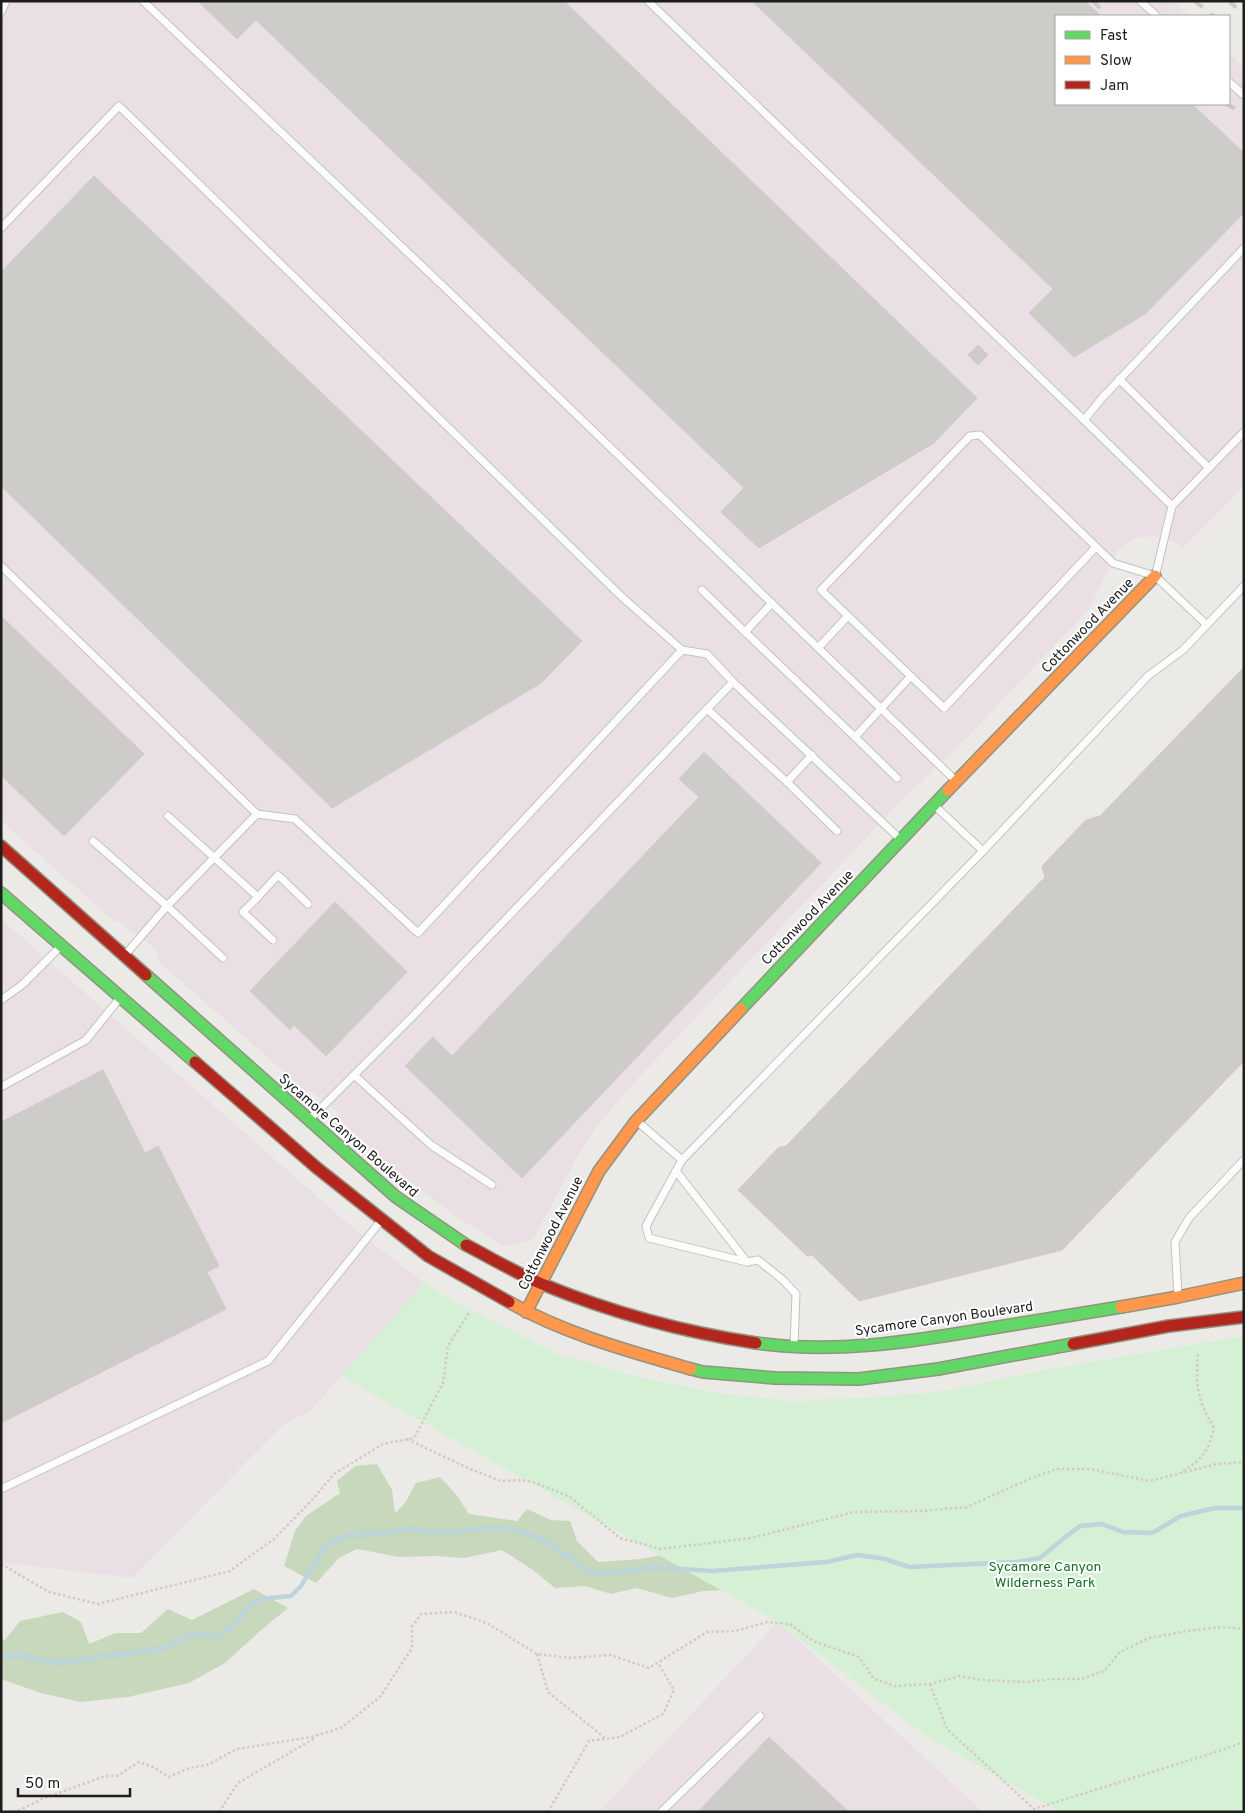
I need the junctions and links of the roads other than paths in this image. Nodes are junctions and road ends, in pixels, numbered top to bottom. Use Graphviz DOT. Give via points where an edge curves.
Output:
graph roads {
  1 [pos="6,1"];
  2 [pos="143,1"];
  3 [pos="648,1"];
  4 [pos="1140,1"];
  5 [pos="1,12"];
  6 [pos="1155,15"];
  7 [pos="1230,83"];
  8 [pos="1244,95"];
  9 [pos="1,228"];
  10 [pos="1244,248"];
  11 [pos="1119,379"];
  12 [pos="1084,420"];
  13 [pos="1244,432"];
  14 [pos="1209,468"];
  15 [pos="1172,506"];
  16 [pos="1096,547"];
  17 [pos="1,566"];
  18 [pos="1155,576"];
  19 [pos="1244,586"];
  20 [pos="702,590"];
  21 [pos="772,604"];
  22 [pos="848,616"];
  23 [pos="1207,625"];
  24 [pos="744,632"];
  25 [pos="818,648"];
  26 [pos="682,650"];
  27 [pos="911,676"];
  28 [pos="733,682"];
  29 [pos="707,709"];
  30 [pos="881,709"];
  31 [pos="854,737"];
  32 [pos="812,755"];
  33 [pos="898,778"];
  34 [pos="787,782"];
  35 [pos="957,782"];
  36 [pos="934,805"];
  37 [pos="256,814"];
  38 [pos="168,816"];
  39 [pos="837,831"];
  40 [pos="901,840"];
  41 [pos="93,841"];
  42 [pos="1,846"];
  43 [pos="983,851"];
  44 [pos="214,858"];
  45 [pos="1,893"];
  46 [pos="258,897"];
  47 [pos="308,904"];
  48 [pos="167,906"];
  49 [pos="273,940"];
  50 [pos="61,946"];
  51 [pos="124,955"];
  52 [pos="223,958"];
  53 [pos="120,998"];
  54 [pos="1,1000"];
  55 [pos="354,1075"];
  56 [pos="1,1087"];
  57 [pos="309,1121"];
  58 [pos="636,1121"];
  59 [pos="682,1160"];
  60 [pos="1244,1160"];
  61 [pos="676,1171"];
  62 [pos="492,1185"];
  63 [pos="382,1220"];
  64 [pos="747,1262"];
  65 [pos="540,1283"];
  66 [pos="1244,1283"];
  67 [pos="1178,1297"];
  68 [pos="526,1312"];
  69 [pos="1244,1317"];
  70 [pos="794,1347"];
  71 [pos="1,1489"];
  72 [pos="760,1716"];
  73 [pos="661,1812"];
  1 -- 5 [label="lane"];
  2 -- 21 [label="lane"];
  3 -- 12 [label="lane"];
  4 -- 6 [label="lane"];
  7 -- 8 [label="lane"];
  9 -- 26 [label="lane" via="119,106 608,583"];
  10 -- 11 [label="lane"];
  11 -- 12 [label="lane"];
  11 -- 14 [label="lane"];
  12 -- 15 [label="lane"];
  13 -- 14 [label="lane"];
  14 -- 15 [label="lane"];
  15 -- 18 [label="lane"];
  16 -- 18 [label="lane" via="1113,563"];
  16 -- 22 [label="lane" via="980,435 970,436 821,590"];
  16 -- 27 [label="lane" via="944,708"];
  17 -- 37 [label="lane"];
  18 -- 23 [label="lane"];
  18 -- 35 [label="main road, Cottonwood Avenue"];
  19 -- 23 [label="lane"];
  20 -- 24 [label="lane"];
  21 -- 24 [label="lane"];
  21 -- 25 [label="lane"];
  22 -- 25 [label="lane"];
  22 -- 27 [label="lane"];
  23 -- 43 [label="lane" via="1183,650 1148,676"];
  24 -- 31 [label="lane"];
  25 -- 30 [label="lane"];
  26 -- 28 [label="lane" via="707,654"];
  26 -- 37 [label="lane" via="418,933 295,819"];
  27 -- 30 [label="lane"];
  28 -- 29 [label="lane"];
  28 -- 32 [label="lane"];
  29 -- 34 [label="lane"];
  29 -- 55 [label="lane"];
  30 -- 31 [label="lane"];
  30 -- 35 [label="lane"];
  31 -- 33 [label="lane"];
  32 -- 34 [label="lane"];
  32 -- 40 [label="lane"];
  34 -- 39 [label="lane"];
  35 -- 36 [label="main road, Cottonwood Avenue"];
  36 -- 40 [label="main road, Cottonwood Avenue"];
  36 -- 43 [label="lane"];
  37 -- 44 [label="lane"];
  38 -- 44 [label="lane"];
  40 -- 58 [label="main road, Cottonwood Avenue"];
  41 -- 48 [label="lane"];
  42 -- 51 [label="main road, Sycamore Canyon Boulevard"];
  43 -- 59 [label="lane"];
  44 -- 46 [label="lane"];
  44 -- 48 [label="lane"];
  45 -- 50 [label="main road"];
  46 -- 47 [label="lane" via="278,875"];
  46 -- 49 [label="lane" via="243,912"];
  48 -- 51 [label="lane"];
  48 -- 52 [label="lane"];
  50 -- 53 [label="main road"];
  50 -- 54 [label="lane" via="22,985"];
  51 -- 57 [label="main road, Sycamore Canyon Boulevard"];
  53 -- 56 [label="lane" via="86,1040"];
  53 -- 63 [label="main road"];
  55 -- 57 [label="lane"];
  55 -- 62 [label="lane" via="431,1145"];
  57 -- 65 [label="main road, Sycamore Canyon Boulevard" via="396,1197 458,1242"];
  58 -- 59 [label="lane"];
  58 -- 65 [label="main road, Cottonwood Avenue" via="598,1171"];
  59 -- 61 [label="lane"];
  60 -- 67 [label="lane" via="1189,1218 1175,1242"];
  61 -- 64 [label="lane"];
  61 -- 64 [label="lane" via="646,1226 648,1238"];
  63 -- 68 [label="main road" via="428,1256"];
  63 -- 71 [label="lane" via="268,1360"];
  64 -- 70 [label="lane" via="758,1260 796,1294"];
  65 -- 68 [label="main road, Cottonwood Avenue"];
  65 -- 70 [label="main road, Sycamore Canyon Boulevard" via="624,1313 710,1336"];
  66 -- 67 [label="main road, Sycamore Canyon Boulevard"];
  67 -- 70 [label="main road, Sycamore Canyon Boulevard" via="947,1336 860,1347"];
  68 -- 69 [label="main road" via="613,1347 703,1372 774,1378 859,1379 938,1370 1169,1326"];
  72 -- 73 [label="lane"];
}
